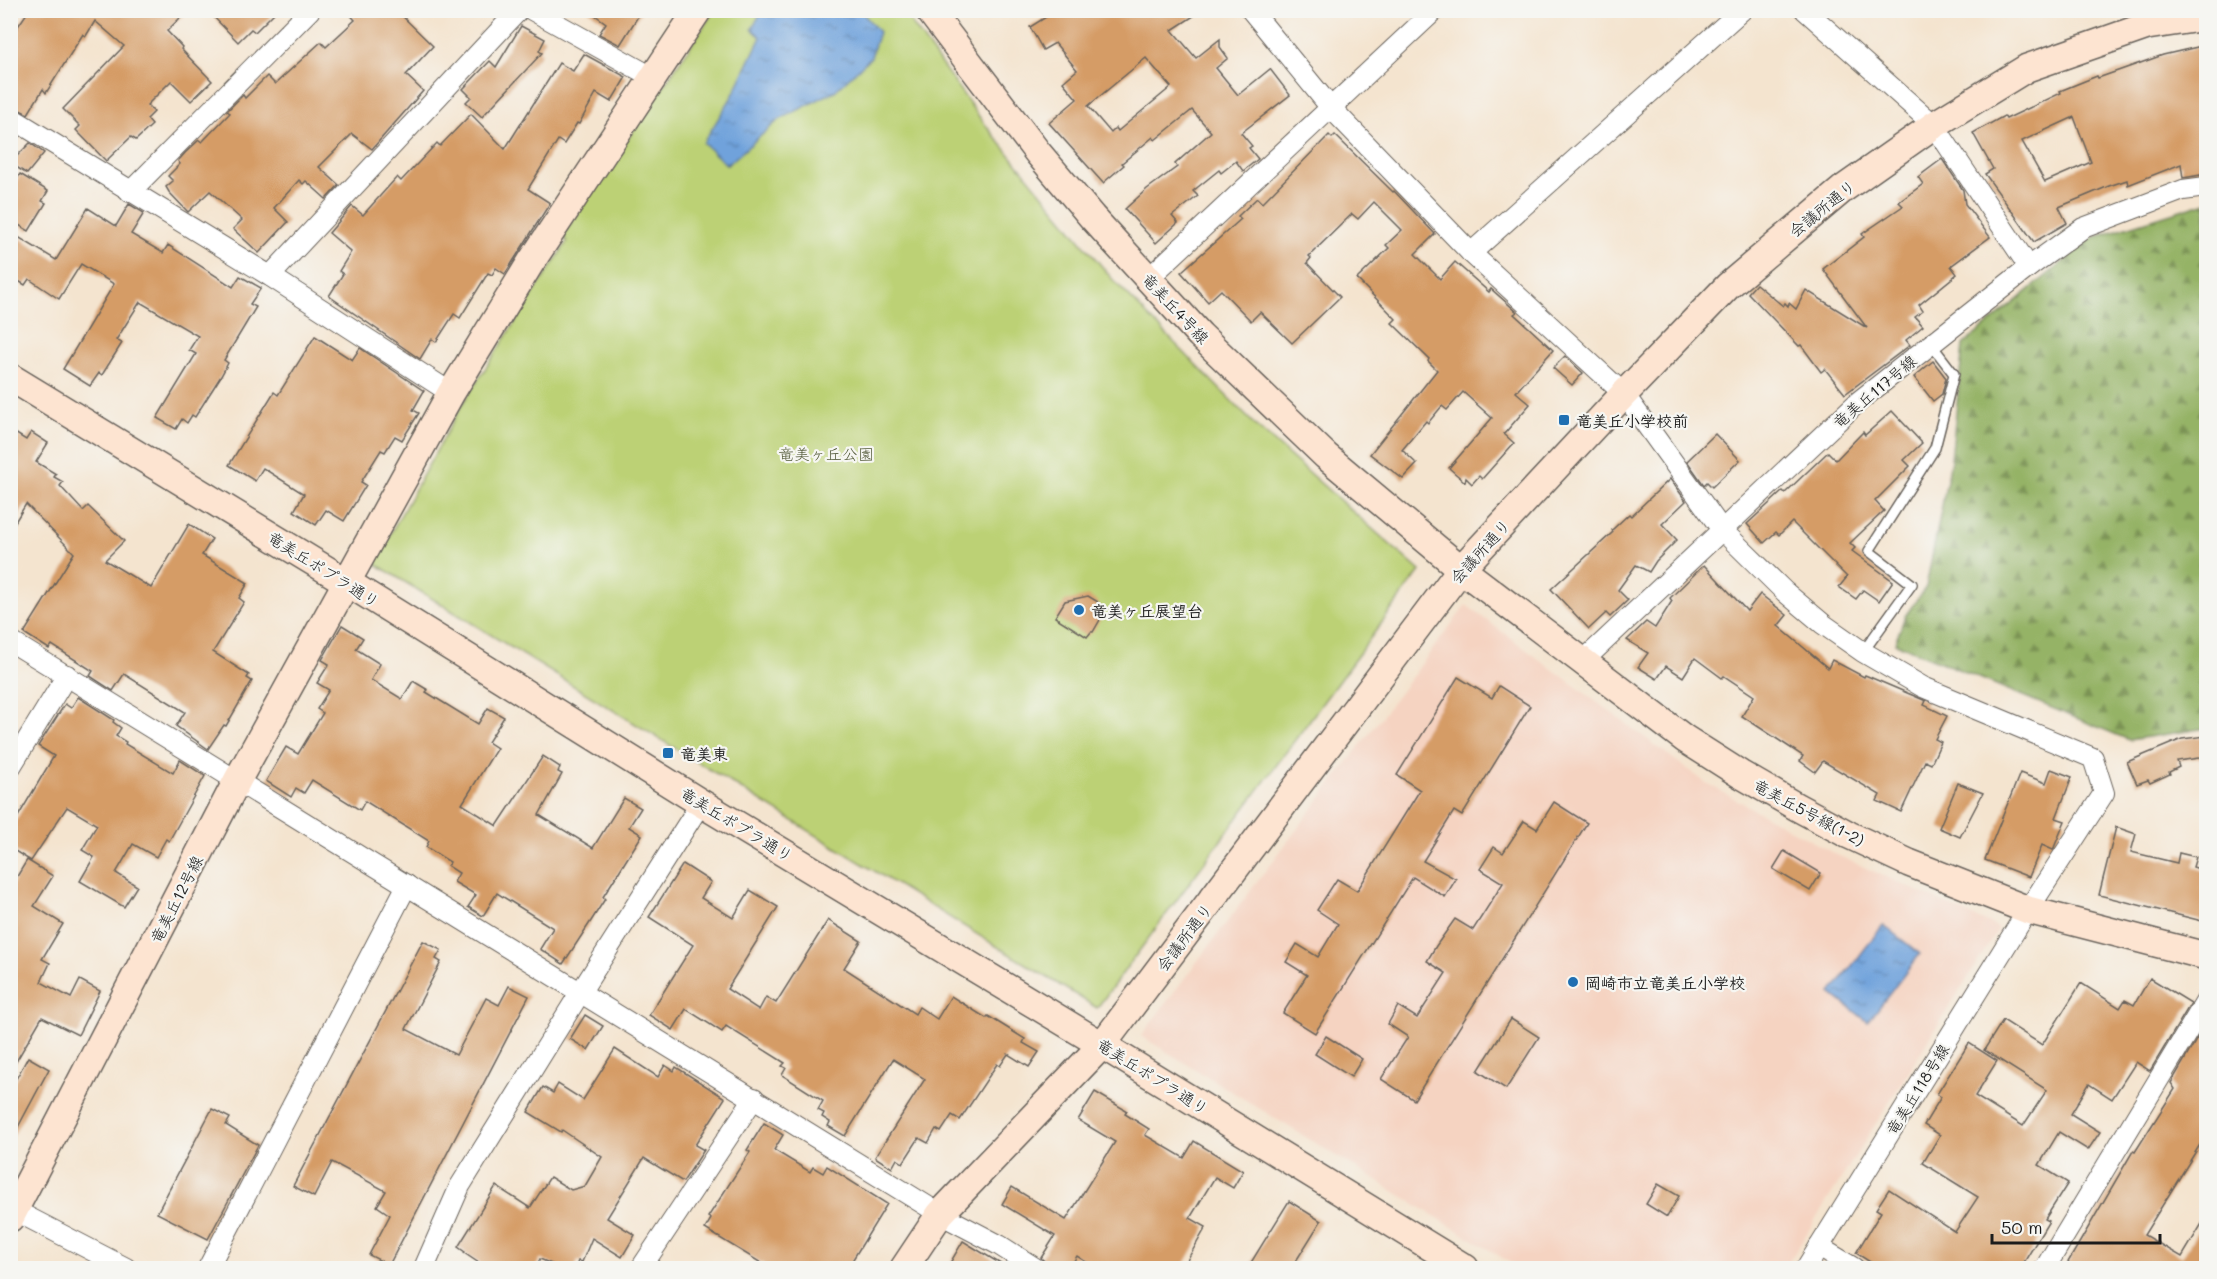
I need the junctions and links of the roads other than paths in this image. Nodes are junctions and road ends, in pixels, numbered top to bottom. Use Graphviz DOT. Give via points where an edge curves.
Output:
graph roads {
  1 [pos="310,10"];
  2 [pos="519,10"];
  3 [pos="532,10"];
  4 [pos="698,10"];
  5 [pos="929,10"];
  6 [pos="1251,10"];
  7 [pos="1436,10"];
  8 [pos="1742,10"];
  9 [pos="1805,10"];
  10 [pos="2206,17"];
  11 [pos="652,77"];
  12 [pos="1331,108"];
  13 [pos="10,117"];
  14 [pos="1934,125"];
  15 [pos="2206,186"];
  16 [pos="130,192"];
  17 [pos="1471,253"];
  18 [pos="2029,267"];
  19 [pos="270,276"];
  20 [pos="1149,278"];
  21 [pos="1931,344"];
  22 [pos="10,377"];
  23 [pos="451,393"];
  24 [pos="1624,394"];
  25 [pos="1722,530"];
  26 [pos="1461,569"];
  27 [pos="345,581"];
  28 [pos="10,641"];
  29 [pos="1863,652"];
  30 [pos="1583,661"];
  31 [pos="67,675"];
  32 [pos="10,768"];
  33 [pos="238,779"];
  34 [pos="701,803"];
  35 [pos="407,885"];
  36 [pos="2028,910"];
  37 [pos="2206,956"];
  38 [pos="580,993"];
  39 [pos="2206,1001"];
  40 [pos="1102,1045"];
  41 [pos="754,1098"];
  42 [pos="12,1212"];
  43 [pos="940,1215"];
  44 [pos="1819,1247"];
  45 [pos="114,1266"];
  46 [pos="208,1269"];
  47 [pos="424,1269"];
  48 [pos="641,1269"];
  49 [pos="904,1269"];
  50 [pos="1035,1269"];
  51 [pos="1465,1269"];
  52 [pos="1806,1269"];
  53 [pos="1854,1269"];
  54 [pos="2045,1269"];
  1 -- 16 [label="street"];
  2 -- 19 [label="street"];
  3 -- 11 [label="street"];
  4 -- 11 [label="street, 竜美丘12号線"];
  5 -- 20 [label="street, 竜美丘4号線" via="1038,153"];
  6 -- 12 [label="street"];
  7 -- 12 [label="street"];
  8 -- 17 [label="street"];
  9 -- 14 [label="street"];
  10 -- 14 [label="street, 会議所通り" via="2147,26 2027,68"];
  11 -- 23 [label="street, 竜美丘12号線"];
  12 -- 17 [label="street"];
  12 -- 20 [label="street"];
  13 -- 16 [label="street"];
  14 -- 18 [label="street"];
  14 -- 24 [label="street, 会議所通り" via="1843,189 1728,286"];
  15 -- 18 [label="street, 竜美丘117号線" via="2183,190 2083,228"];
  16 -- 19 [label="street"];
  17 -- 24 [label="street"];
  18 -- 21 [label="street, 竜美丘117号線"];
  19 -- 23 [label="street"];
  20 -- 26 [label="street, 竜美丘4号線" via="1200,335 1326,456"];
  21 -- 25 [label="street, 竜美丘117号線" via="1859,401"];
  21 -- 29 [label="lane" via="1954,374 1935,448 1869,551 1912,584"];
  22 -- 27 [label="street, 竜美丘ポプラ通り"];
  23 -- 27 [label="street, 竜美丘12号線"];
  24 -- 25 [label="street"];
  24 -- 26 [label="street, 会議所通り"];
  25 -- 29 [label="street" via="1785,592"];
  25 -- 30 [label="street, 竜美丘117号線"];
  26 -- 30 [label="street, 竜美丘5号線(1-2)"];
  26 -- 40 [label="street, 会議所通り"];
  27 -- 33 [label="street, 竜美丘12号線"];
  27 -- 34 [label="street, 竜美丘ポプラ通り"];
  28 -- 31 [label="street"];
  29 -- 36 [label="street, 竜美丘118号線" via="1923,687 2093,758 2104,794"];
  30 -- 36 [label="street, 竜美丘5号線(1-2)" via="1685,740 1797,807 1909,863"];
  31 -- 32 [label="street"];
  31 -- 33 [label="street"];
  33 -- 35 [label="street"];
  33 -- 42 [label="street, 竜美丘12号線"];
  34 -- 38 [label="street"];
  34 -- 40 [label="street, 竜美丘ポプラ通り"];
  35 -- 38 [label="street"];
  35 -- 46 [label="street"];
  36 -- 37 [label="street, 竜美丘5号線(1-2)"];
  36 -- 44 [label="street, 竜美丘118号線"];
  38 -- 41 [label="street"];
  38 -- 47 [label="street" via="460,1186"];
  39 -- 54 [label="street"];
  40 -- 43 [label="street, 会議所通り"];
  40 -- 51 [label="street, 竜美丘ポプラ通り"];
  41 -- 43 [label="street"];
  41 -- 48 [label="street"];
  42 -- 45 [label="street"];
  43 -- 49 [label="street, 会議所通り"];
  43 -- 50 [label="street" via="999,1245"];
  44 -- 52 [label="street, 竜美丘118号線"];
  44 -- 53 [label="street"];
}
